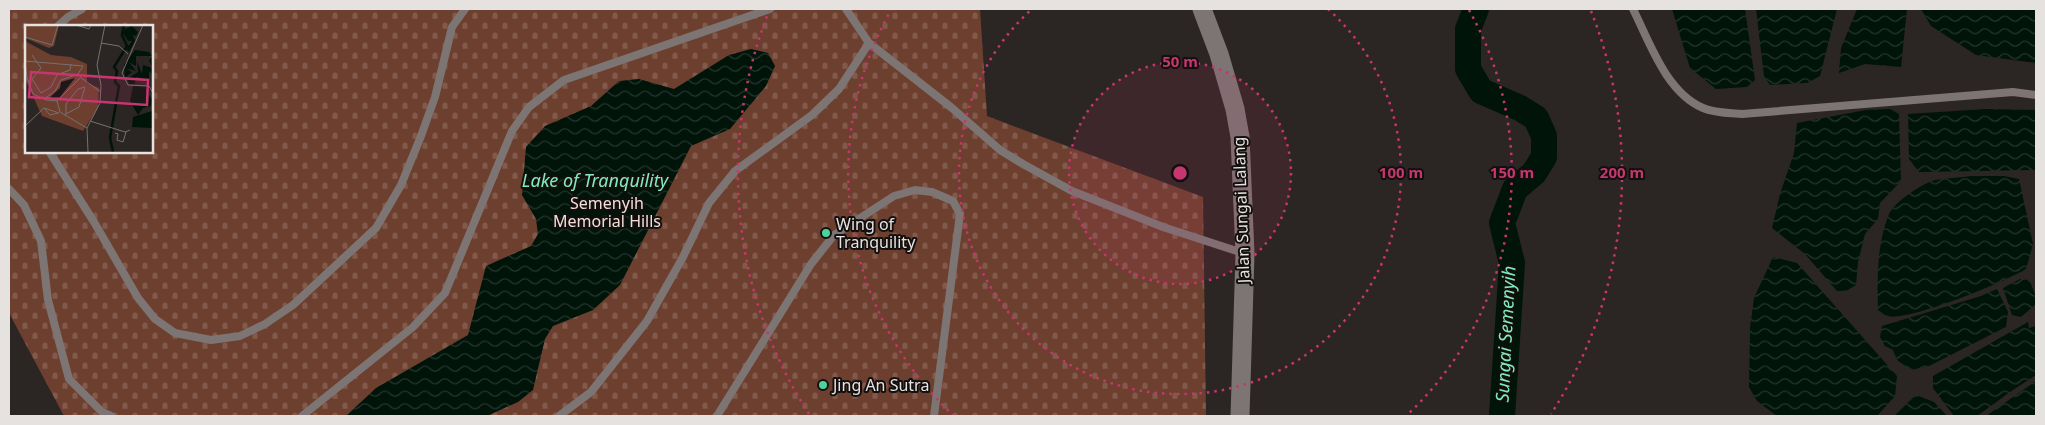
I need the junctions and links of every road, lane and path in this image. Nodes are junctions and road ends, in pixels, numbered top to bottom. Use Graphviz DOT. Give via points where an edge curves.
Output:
graph roads {
  1 [pos="82,9"];
  2 [pos="465,9"];
  3 [pos="770,9"];
  4 [pos="846,9"];
  5 [pos="1202,9"];
  6 [pos="1633,9"];
  7 [pos="59,25"];
  8 [pos="869,43"];
  9 [pos="2036,95"];
  10 [pos="50,152"];
  11 [pos="9,189"];
  12 [pos="1245,254"];
  13 [pos="111,416"];
  14 [pos="302,416"];
  15 [pos="559,416"];
  16 [pos="716,416"];
  17 [pos="934,416"];
  18 [pos="1240,416"];
  1 -- 7 [label="lane"];
  2 -- 10 [label="lane" via="452,27 435,97 421,136 401,185 376,228 293,305 240,336 211,340 175,333 155,319 138,298"];
  3 -- 14 [label="lane" via="564,80 529,108 512,131 445,293 413,328"];
  4 -- 8 [label="lane"];
  5 -- 12 [label="street, Jalan Sungai Lalang" via="1235,109 1240,138"];
  6 -- 9 [label="lane" via="1665,71 1686,99 1705,109 1742,114 2013,92"];
  8 -- 12 [label="lane" via="1000,150 1046,178 1163,227"];
  8 -- 15 [label="lane" via="840,89 812,115 736,171 709,203 647,321 591,392"];
  11 -- 13 [label="lane" via="24,205 41,241 48,300 69,379 102,412"];
  12 -- 18 [label="street, Jalan Sungai Lalang"];
  16 -- 17 [label="lane" via="811,264 834,235 894,196 915,190 932,192 953,201 960,214"];
}
